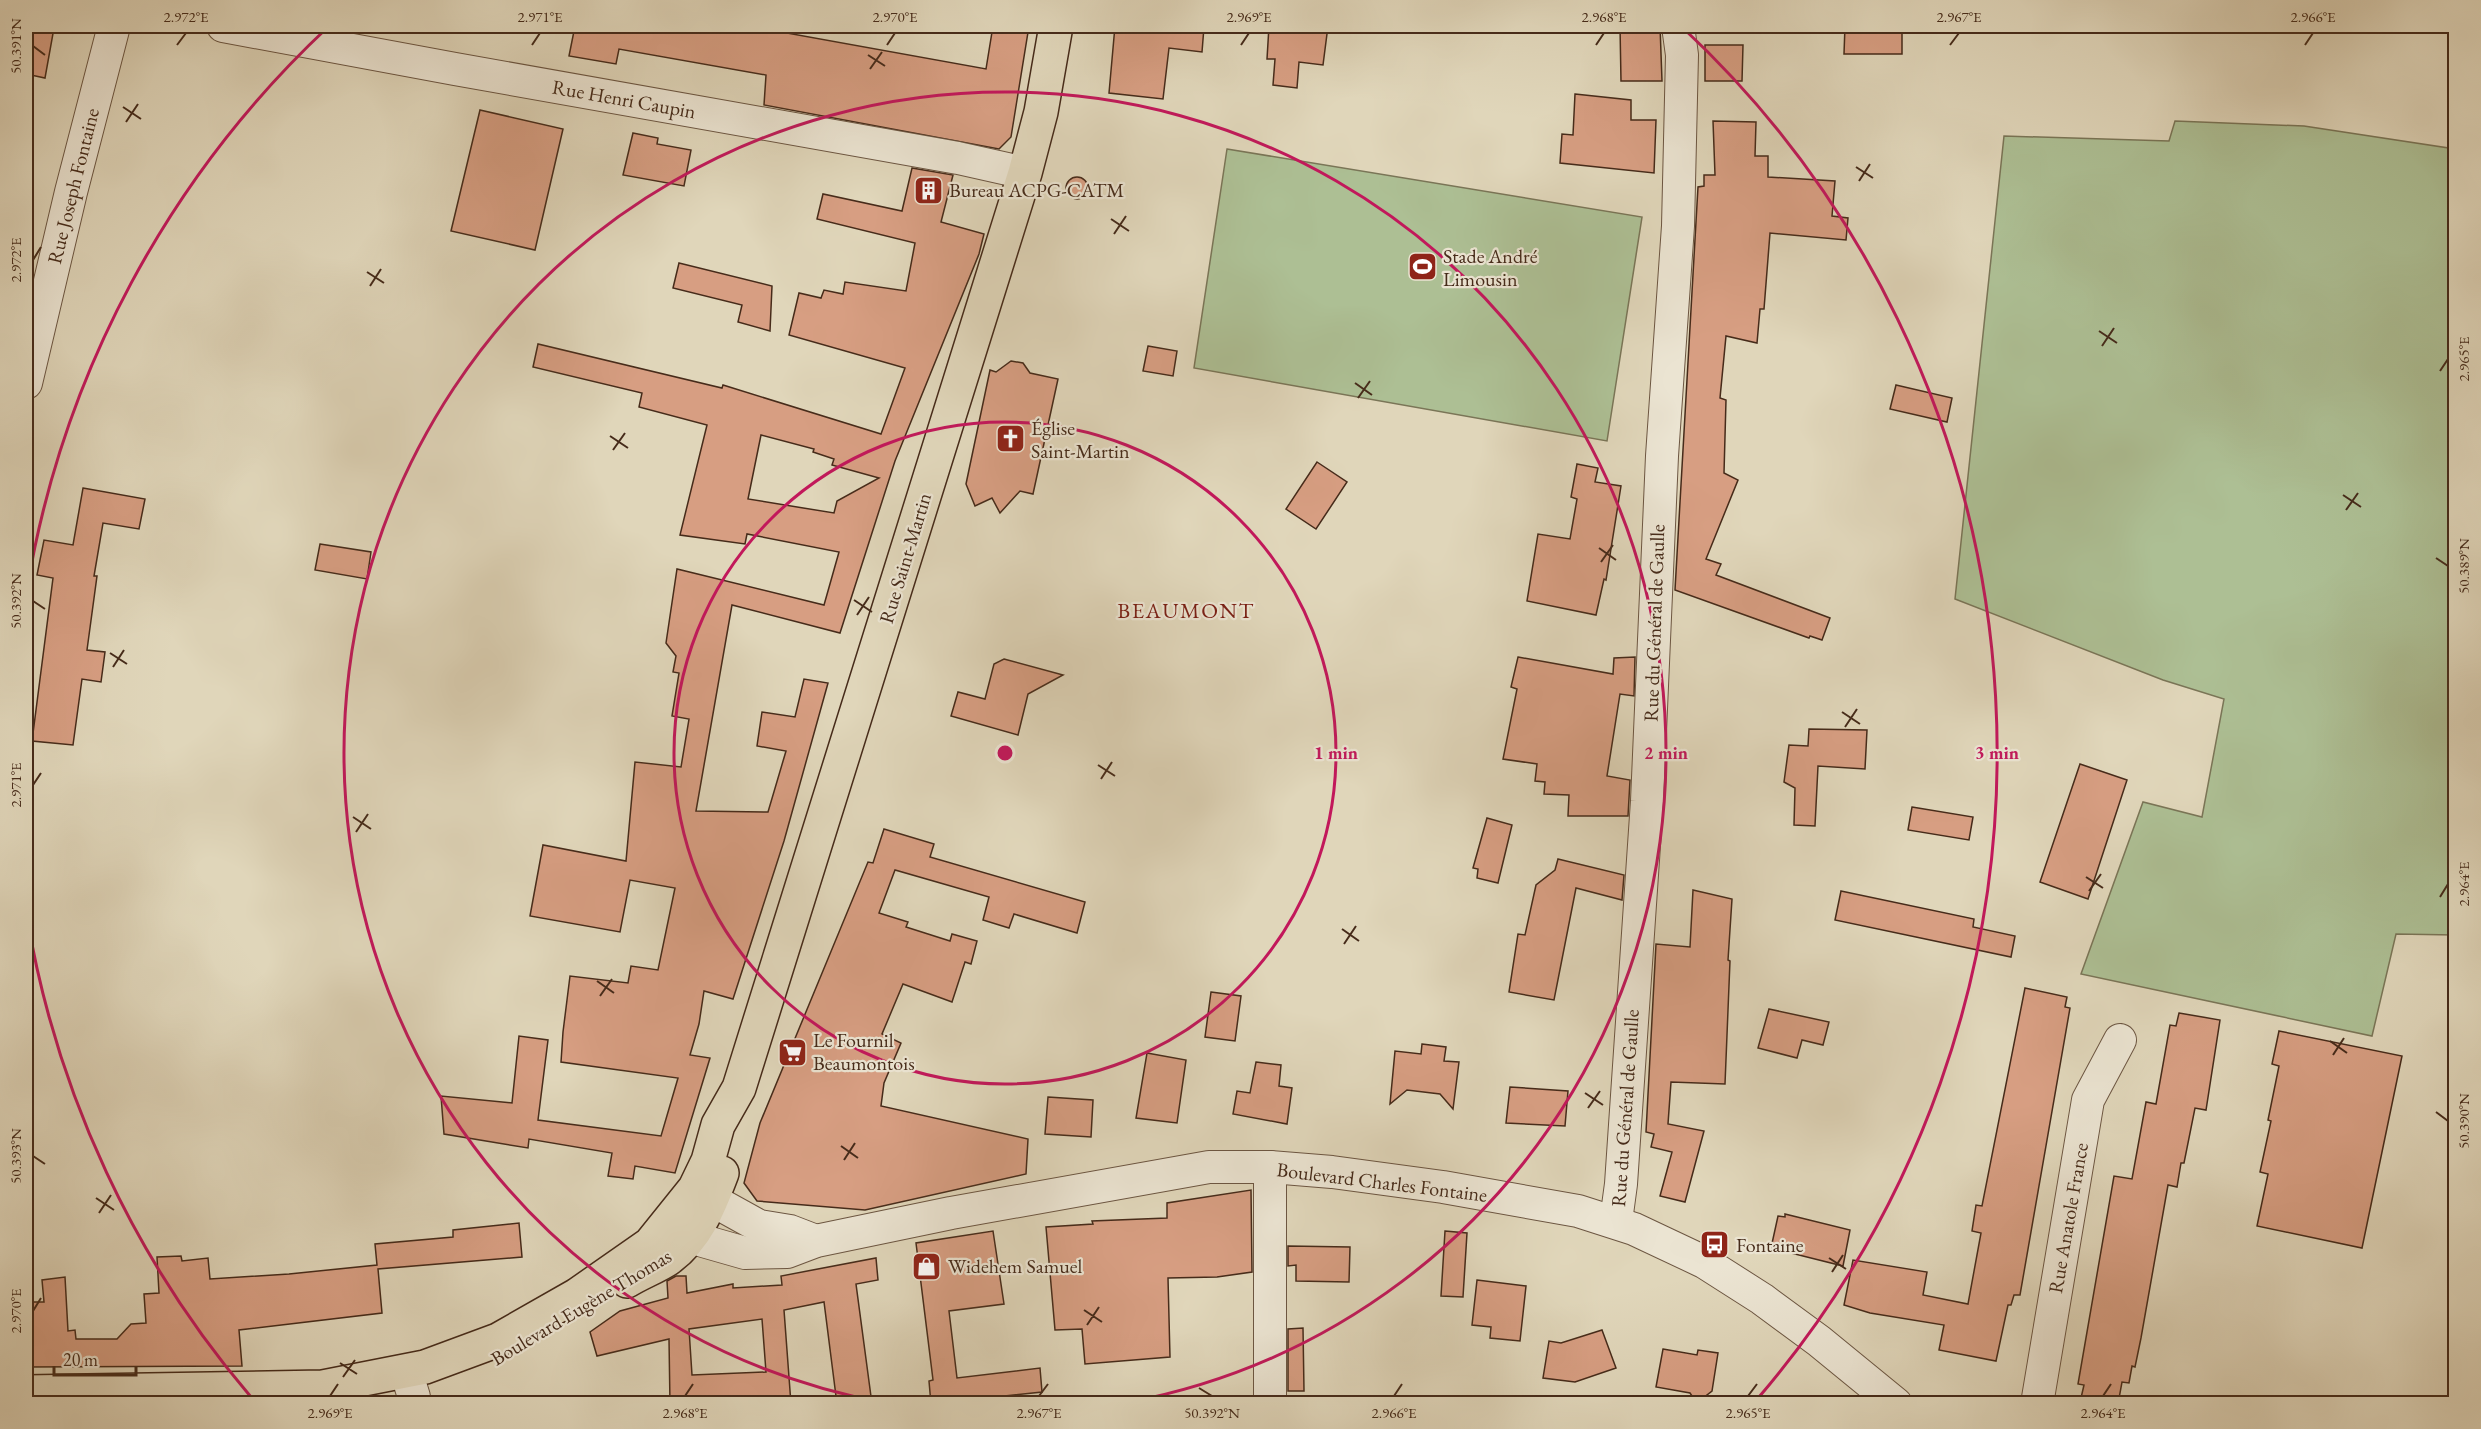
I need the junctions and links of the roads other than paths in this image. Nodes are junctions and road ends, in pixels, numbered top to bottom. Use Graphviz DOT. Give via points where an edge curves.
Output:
graph roads {
  1 [pos="114,26"];
  2 [pos="223,26"];
  3 [pos="1056,26"];
  4 [pos="1678,26"];
  5 [pos="1025,173"];
  6 [pos="26,383"];
  7 [pos="2120,1040"];
  8 [pos="739,1088"];
  9 [pos="1270,1167"];
  10 [pos="693,1215"];
  11 [pos="1616,1221"];
  12 [pos="816,1241"];
  13 [pos="410,1387"];
  14 [pos="26,1392"];
  15 [pos="1270,1404"];
  16 [pos="1896,1404"];
  17 [pos="2037,1404"];
  1 -- 6 [label="street, Rue Joseph Fontaine"];
  2 -- 5 [label="street, Rue Henri Caupin"];
  3 -- 5 [label="main road, Rue Saint-Martin"];
  4 -- 11 [label="street, Rue du Général de Gaulle" via="1682,55 1678,226 1662,456 1647,801"];
  5 -- 8 [label="main road, Rue Saint-Martin"];
  7 -- 17 [label="street, Rue Anatole France" via="2088,1100"];
  8 -- 10 [label="main road, Rue Saint-Martin" via="718,1125 695,1188"];
  8 -- 10 [label="main road, Rue Saint-Martin" via="737,1132"];
  9 -- 11 [label="street, Boulevard Charles Fontaine" via="1443,1187"];
  9 -- 12 [label="street, Boulevard Charles Fontaine" via="1197,1169"];
  9 -- 15 [label="street"];
  10 -- 12 [label="street" via="790,1231"];
  10 -- 12 [label="street, Boulevard Charles Fontaine" via="714,1246 745,1253 787,1252"];
  10 -- 13 [label="main road, Boulevard Eugène Thomas" via="577,1295 498,1340 450,1359"];
  10 -- 13 [label="main road, Boulevard Eugène Thomas" via="668,1258 508,1355 457,1376"];
  11 -- 16 [label="street, Boulevard Charles Fontaine" via="1704,1262 1762,1299"];
  13 -- 14 [label="main road, Boulevard Eugène Thomas" via="388,1392 323,1387"];
}
